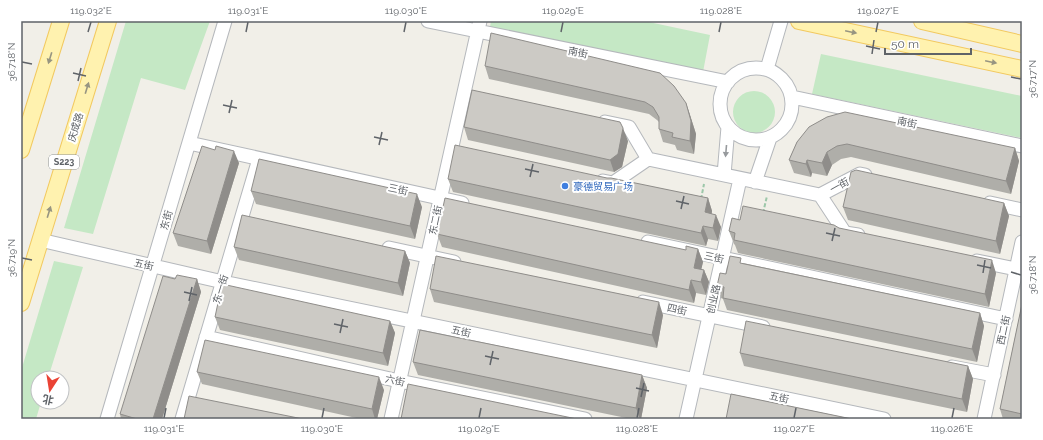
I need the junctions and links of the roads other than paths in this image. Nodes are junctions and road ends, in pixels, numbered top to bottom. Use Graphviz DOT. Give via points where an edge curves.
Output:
graph roads {
  1 [pos="61,21"];
  2 [pos="108,21"];
  3 [pos="225,21"];
  4 [pos="428,21"];
  5 [pos="780,21"];
  6 [pos="799,21"];
  7 [pos="922,21"];
  8 [pos="954,24"];
  9 [pos="479,26"];
  10 [pos="1022,44"];
  11 [pos="767,69"];
  12 [pos="1022,69"];
  13 [pos="728,82"];
  14 [pos="464,92"];
  15 [pos="479,95"];
  16 [pos="792,97"];
  17 [pos="591,119"];
  18 [pos="728,127"];
  19 [pos="770,138"];
  20 [pos="189,143"];
  21 [pos="1022,146"];
  22 [pos="451,148"];
  23 [pos="21,150"];
  24 [pos="466,152"];
  25 [pos="260,159"];
  26 [pos="648,160"];
  27 [pos="724,175"];
  28 [pos="875,177"];
  29 [pos="590,178"];
  30 [pos="740,179"];
  31 [pos="755,182"];
  32 [pos="820,195"];
  33 [pos="440,198"];
  34 [pos="976,200"];
  35 [pos="470,204"];
  36 [pos="1022,210"];
  37 [pos="242,217"];
  38 [pos="258,220"];
  39 [pos="869,238"];
  40 [pos="40,240"];
  41 [pos="638,240"];
  42 [pos="1022,242"];
  43 [pos="373,245"];
  44 [pos="427,256"];
  45 [pos="722,258"];
  46 [pos="962,258"];
  47 [pos="465,264"];
  48 [pos="152,266"];
  49 [pos="1016,269"];
  50 [pos="223,282"];
  51 [pos="633,299"];
  52 [pos="21,302"];
  53 [pos="709,316"];
  54 [pos="1006,319"];
  55 [pos="413,321"];
  56 [pos="778,330"];
  57 [pos="206,337"];
  58 [pos="940,364"];
  59 [pos="994,375"];
  60 [pos="695,380"];
  61 [pos="399,381"];
  62 [pos="188,399"];
  63 [pos="203,402"];
  64 [pos="107,419"];
  65 [pos="182,419"];
  66 [pos="391,419"];
  67 [pos="585,419"];
  68 [pos="686,419"];
  69 [pos="884,419"];
  70 [pos="984,419"];
  1 -- 23 [label="main road, one-way"];
  40 -- 2 [label="main road, 庆成路 / S223, one-way"];
  3 -- 20 [label="street, 东街"];
  4 -- 9 [label="street, 南街"];
  5 -- 11 [label="street"];
  6 -- 12 [label="main road, one-way"];
  7 -- 8 [label="main road"];
  8 -- 10 [label="main road"];
  9 -- 13 [label="street, 南街"];
  9 -- 14 [label="street, 东二街"];
  11 -- 13 [label="street" via="754,68 742,71"];
  11 -- 16 [label="street" via="786,83"];
  13 -- 18 [label="street" via="720,100 721,112"];
  14 -- 15 [label="street"];
  14 -- 22 [label="street, 东二街"];
  16 -- 19 [label="street" via="792,115 779,133"];
  16 -- 21 [label="street, 南街"];
  17 -- 26 [label="street" via="629,126"];
  18 -- 19 [label="street" via="745,139 757,141"];
  18 -- 27 [label="street, one-way"];
  19 -- 31 [label="street"];
  20 -- 25 [label="street, 三街"];
  20 -- 48 [label="street, 东街"];
  22 -- 24 [label="street"];
  22 -- 33 [label="street, 东二街"];
  25 -- 33 [label="street, 三街"];
  25 -- 37 [label="street, 东一街"];
  26 -- 27 [label="street"];
  26 -- 29 [label="street" via="613,183"];
  27 -- 30 [label="street"];
  28 -- 32 [label="street, 一街" via="860,174"];
  30 -- 31 [label="street"];
  30 -- 45 [label="street, 创业路"];
  31 -- 32 [label="street"];
  32 -- 39 [label="street" via="845,233"];
  33 -- 35 [label="street, 三街"];
  33 -- 44 [label="street, 东二街"];
  34 -- 36 [label="street"];
  37 -- 38 [label="street"];
  37 -- 50 [label="street, 东一街"];
  40 -- 48 [label="street, 五街"];
  40 -- 52 [label="main road, 庆成路 / S223"];
  41 -- 45 [label="street, 三街"];
  42 -- 49 [label="street, 西二街"];
  43 -- 44 [label="street"];
  44 -- 47 [label="street"];
  44 -- 55 [label="street, 东二街"];
  45 -- 53 [label="street, 创业路"];
  45 -- 54 [label="street, 三街"];
  46 -- 49 [label="street"];
  48 -- 50 [label="street, 五街"];
  48 -- 64 [label="street, 东街"];
  49 -- 54 [label="street, 西二街"];
  50 -- 55 [label="street, 五街"];
  50 -- 57 [label="street, 东一街"];
  51 -- 53 [label="street, 四街"];
  53 -- 56 [label="street, 四街"];
  53 -- 60 [label="street, 创业路"];
  54 -- 59 [label="street, 西二街"];
  55 -- 60 [label="street, 五街"];
  55 -- 61 [label="street, 东二街"];
  57 -- 61 [label="street, 六街"];
  57 -- 62 [label="street, 东一街"];
  58 -- 59 [label="street"];
  59 -- 70 [label="street, 西二街"];
  60 -- 68 [label="street, 创业路"];
  60 -- 69 [label="street, 五街"];
  61 -- 66 [label="street, 东二街"];
  61 -- 67 [label="street, 六街"];
  62 -- 63 [label="street"];
  62 -- 65 [label="street, 东一街"];
}
